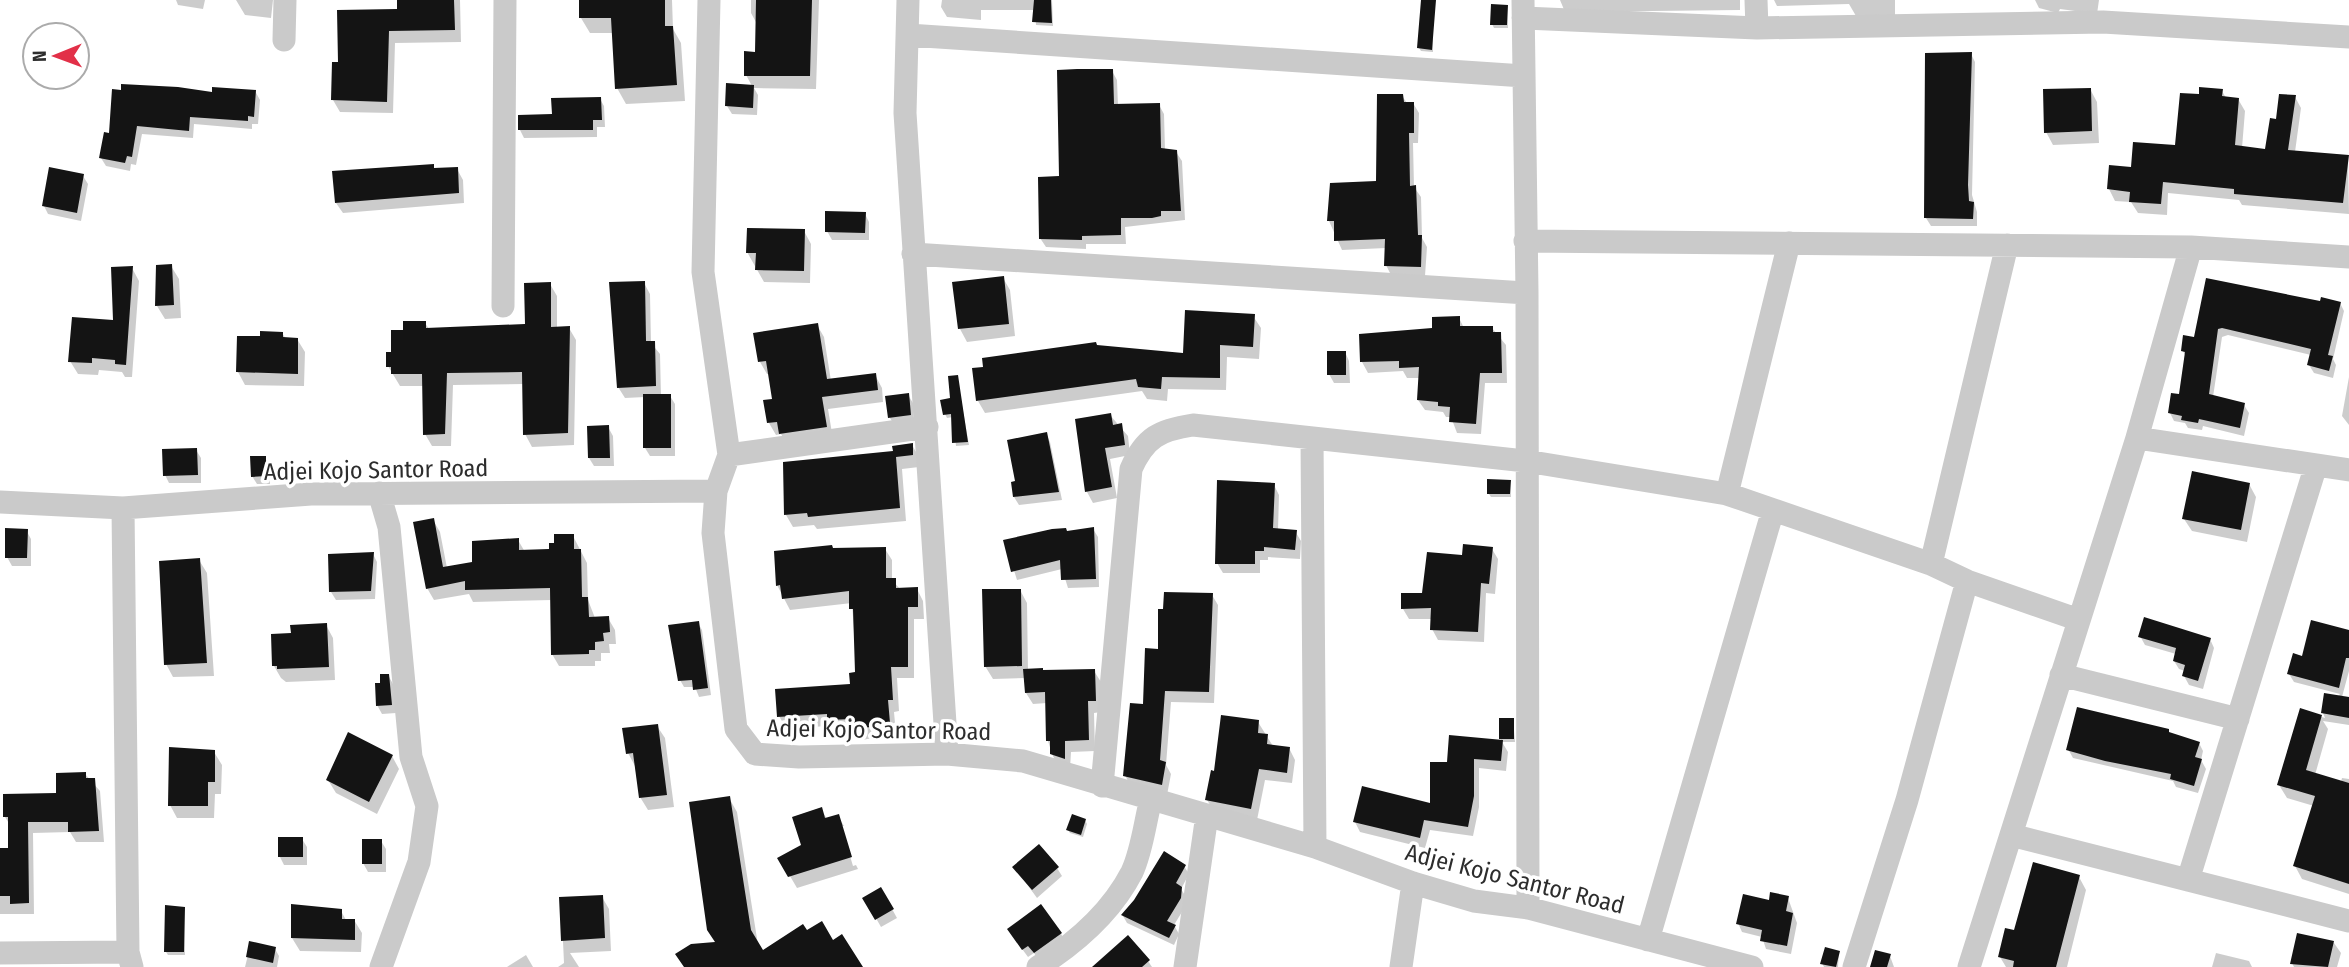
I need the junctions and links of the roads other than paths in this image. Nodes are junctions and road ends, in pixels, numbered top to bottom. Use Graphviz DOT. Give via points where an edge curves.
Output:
graph roads {
  1 [pos="285,0"];
  2 [pos="505,0"];
  3 [pos="709,0"];
  4 [pos="908,0"];
  5 [pos="1756,0"];
  6 [pos="1523,9"];
  7 [pos="1757,28"];
  8 [pos="908,35"];
  9 [pos="2349,37"];
  10 [pos="284,40"];
  11 [pos="1524,76"];
  12 [pos="1525,241"];
  13 [pos="1788,243"];
  14 [pos="2007,245"];
  15 [pos="2192,247"];
  16 [pos="913,254"];
  17 [pos="2349,257"];
  18 [pos="1528,293"];
  19 [pos="503,306"];
  20 [pos="927,427"];
  21 [pos="1312,438"];
  22 [pos="2137,438"];
  23 [pos="729,455"];
  24 [pos="1525,461"];
  25 [pos="2316,465"];
  26 [pos="2349,470"];
  27 [pos="716,491"];
  28 [pos="379,493"];
  29 [pos="1727,494"];
  30 [pos="0,502"];
  31 [pos="123,508"];
  32 [pos="1773,510"];
  33 [pos="1931,564"];
  34 [pos="1967,581"];
  35 [pos="2079,620"];
  36 [pos="2061,675"];
  37 [pos="2238,719"];
  38 [pos="947,754"];
  39 [pos="1102,786"];
  40 [pos="1151,799"];
  41 [pos="1207,815"];
  42 [pos="2011,835"];
  43 [pos="1315,847"];
  44 [pos="2188,880"];
  45 [pos="1413,883"];
  46 [pos="1528,908"];
  47 [pos="2349,921"];
  48 [pos="1648,940"];
  49 [pos="0,953"];
  50 [pos="130,959"];
  51 [pos="387,963"];
  52 [pos="1038,967"];
  53 [pos="1185,967"];
  54 [pos="1401,967"];
  55 [pos="1752,967"];
  56 [pos="1854,967"];
  57 [pos="1969,967"];
  1 -- 10 [label="street"];
  2 -- 19 [label="street"];
  3 -- 23 [label="street" via="703,272"];
  4 -- 8 [label="street"];
  5 -- 7 [label="street"];
  6 -- 7 [label="street"];
  6 -- 11 [label="street"];
  7 -- 9 [label="street" via="2104,22"];
  8 -- 11 [label="street"];
  8 -- 16 [label="street" via="905,113"];
  11 -- 12 [label="street"];
  12 -- 13 [label="street"];
  12 -- 18 [label="street"];
  13 -- 14 [label="street"];
  13 -- 29 [label="street"];
  14 -- 15 [label="street"];
  14 -- 33 [label="street"];
  15 -- 17 [label="street"];
  15 -- 22 [label="street"];
  16 -- 18 [label="street"];
  16 -- 20 [label="street"];
  18 -- 24 [label="street"];
  20 -- 23 [label="street"];
  20 -- 38 [label="street"];
  21 -- 24 [label="street"];
  21 -- 39 [label="street" via="1193,425 1170,429 1139,449 1131,469"];
  21 -- 43 [label="street"];
  22 -- 25 [label="street"];
  22 -- 35 [label="street"];
  23 -- 27 [label="street"];
  24 -- 29 [label="street"];
  24 -- 46 [label="street"];
  25 -- 26 [label="street"];
  25 -- 37 [label="street"];
  27 -- 28 [label="street, Adjei Kojo Santor Road"];
  27 -- 38 [label="street, Adjei Kojo Santor Road" via="713,533 736,729 755,754"];
  28 -- 31 [label="street, Adjei Kojo Santor Road"];
  28 -- 51 [label="street" via="389,527 411,757 427,806 419,862"];
  29 -- 32 [label="street"];
  30 -- 31 [label="street, Adjei Kojo Santor Road"];
  31 -- 50 [label="street"];
  32 -- 33 [label="street"];
  32 -- 48 [label="street"];
  33 -- 34 [label="street"];
  34 -- 35 [label="street"];
  34 -- 56 [label="street" via="1907,800"];
  35 -- 36 [label="street"];
  36 -- 37 [label="street"];
  36 -- 42 [label="street"];
  37 -- 44 [label="street"];
  38 -- 39 [label="street, Adjei Kojo Santor Road" via="1023,761"];
  39 -- 40 [label="street, Adjei Kojo Santor Road"];
  40 -- 41 [label="street, Adjei Kojo Santor Road"];
  40 -- 52 [label="street" via="1133,871 1106,913"];
  41 -- 43 [label="street, Adjei Kojo Santor Road"];
  41 -- 53 [label="street"];
  42 -- 44 [label="street"];
  42 -- 57 [label="street"];
  43 -- 45 [label="street, Adjei Kojo Santor Road"];
  44 -- 47 [label="street"];
  45 -- 46 [label="street, Adjei Kojo Santor Road" via="1474,901"];
  45 -- 54 [label="street"];
  46 -- 48 [label="street, Adjei Kojo Santor Road"];
  48 -- 55 [label="street, Adjei Kojo Santor Road"];
  49 -- 50 [label="street"];
}
